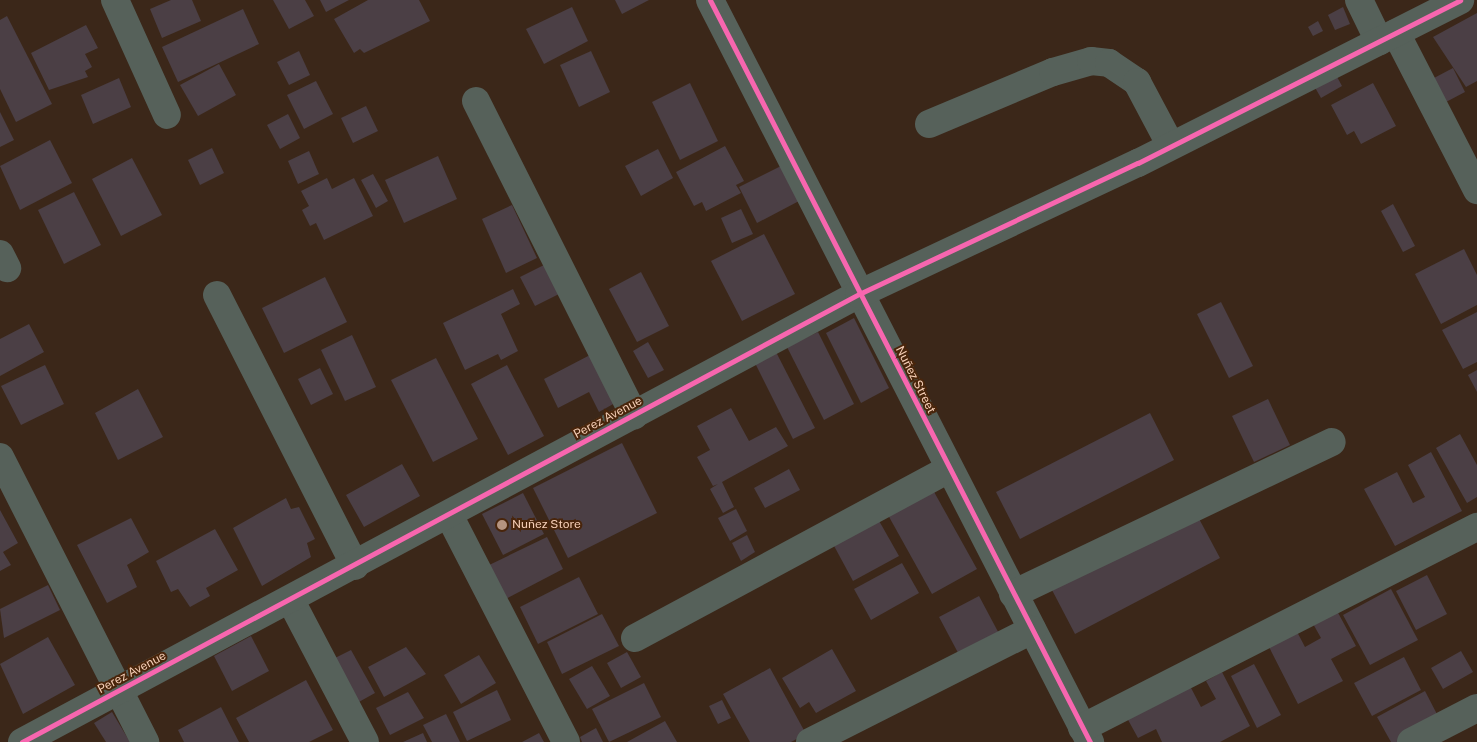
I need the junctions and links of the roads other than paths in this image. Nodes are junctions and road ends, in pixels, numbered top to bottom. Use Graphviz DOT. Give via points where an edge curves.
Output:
graph roads {
  1 [pos="115,0"];
  2 [pos="710,0"];
  3 [pos="1359,0"];
  4 [pos="1460,0"];
  5 [pos="1387,37"];
  6 [pos="476,101"];
  7 [pos="167,114"];
  8 [pos="929,124"];
  9 [pos="1171,146"];
  10 [pos="1477,190"];
  11 [pos="859,294"];
  12 [pos="217,296"];
  13 [pos="634,415"];
  14 [pos="1332,442"];
  15 [pos="0,457"];
  16 [pos="949,469"];
  17 [pos="449,515"];
  18 [pos="1477,527"];
  19 [pos="355,566"];
  20 [pos="1014,594"];
  21 [pos="291,601"];
  22 [pos="1032,630"];
  23 [pos="635,638"];
  24 [pos="117,692"];
  25 [pos="1477,708"];
  26 [pos="1086,735"];
  27 [pos="22,742"];
  28 [pos="145,742"];
  29 [pos="366,742"];
  30 [pos="566,742"];
  31 [pos="810,742"];
  32 [pos="1412,742"];
  1 -- 7 [label="street"];
  2 -- 11 [label="street, Nuñez Street"];
  3 -- 5 [label="street"];
  4 -- 5 [label="street, Perez Avenue"];
  5 -- 9 [label="street, Perez Avenue"];
  5 -- 10 [label="street"];
  6 -- 13 [label="street"];
  8 -- 9 [label="street" via="1053,72 1090,61 1109,63 1137,82"];
  9 -- 11 [label="street, Perez Avenue"];
  11 -- 13 [label="street, Perez Avenue"];
  11 -- 16 [label="street, Nuñez Street"];
  12 -- 19 [label="street"];
  13 -- 17 [label="street, Perez Avenue"];
  14 -- 20 [label="street"];
  15 -- 24 [label="street"];
  16 -- 20 [label="street, Nuñez Street"];
  16 -- 23 [label="street"];
  17 -- 19 [label="street, Perez Avenue"];
  17 -- 30 [label="street"];
  18 -- 26 [label="street"];
  19 -- 21 [label="street, Perez Avenue"];
  20 -- 22 [label="street, Nuñez Street"];
  21 -- 24 [label="street, Perez Avenue"];
  21 -- 29 [label="street"];
  22 -- 26 [label="street, Nuñez Street"];
  22 -- 31 [label="street"];
  24 -- 27 [label="street, Perez Avenue"];
  24 -- 28 [label="street"];
  25 -- 32 [label="street"];
}
